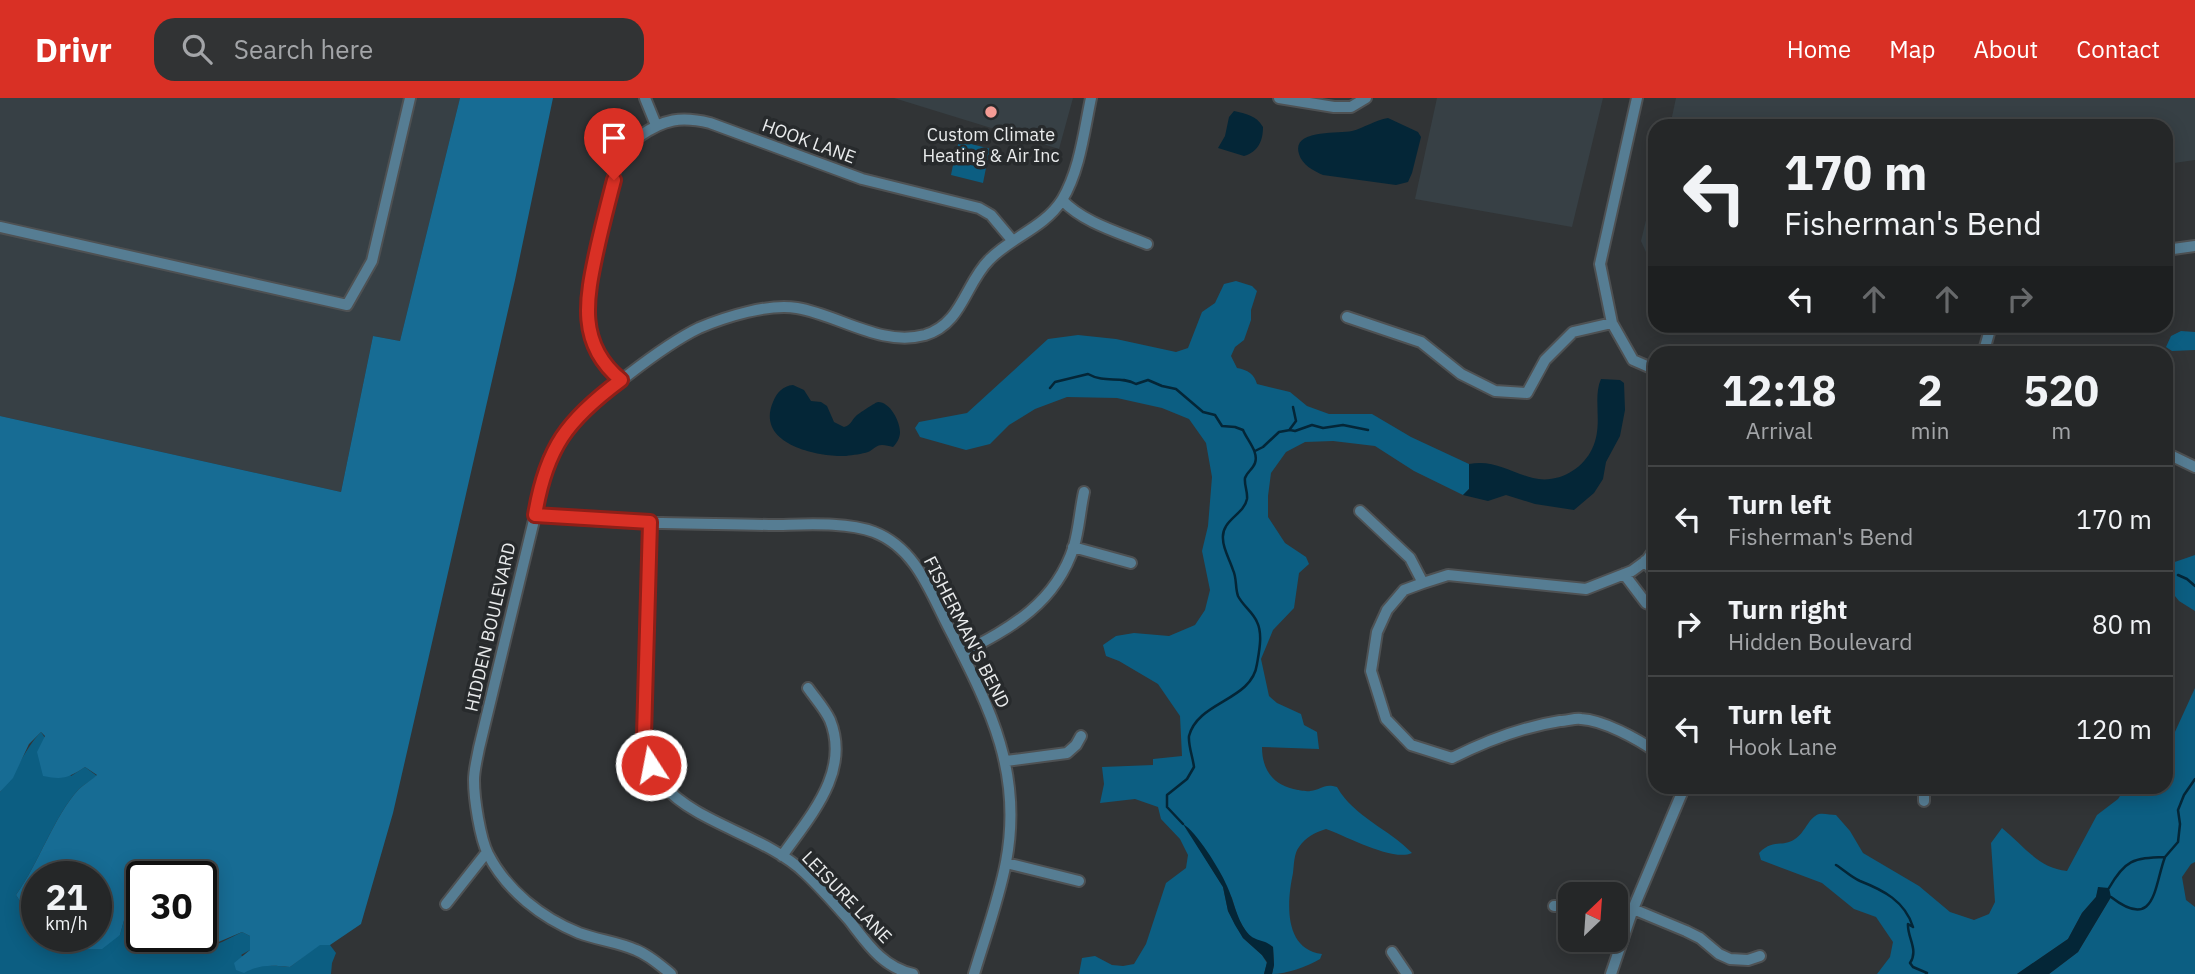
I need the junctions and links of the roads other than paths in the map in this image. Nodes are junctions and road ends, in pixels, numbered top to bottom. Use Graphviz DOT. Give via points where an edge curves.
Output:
graph roads {
  1 [pos="410,98"];
  2 [pos="645,98"];
  3 [pos="1091,98"];
  4 [pos="1279,98"];
  5 [pos="1366,98"];
  6 [pos="1637,98"];
  7 [pos="656,125"];
  8 [pos="1062,200"];
  9 [pos="0,227"];
  10 [pos="1012,240"];
  11 [pos="1147,244"];
  12 [pos="2195,246"];
  13 [pos="2173,249"];
  14 [pos="1347,317"];
  15 [pos="1612,323"];
  16 [pos="1648,367"];
  17 [pos="621,380"];
  18 [pos="2173,456"];
  19 [pos="2195,467"];
  20 [pos="1084,492"];
  21 [pos="1360,511"];
  22 [pos="535,515"];
  23 [pos="650,522"];
  24 [pos="1073,547"];
  25 [pos="1648,558"];
  26 [pos="1646,561"];
  27 [pos="1131,563"];
  28 [pos="1648,564"];
  29 [pos="1625,574"];
  30 [pos="1423,583"];
  31 [pos="1648,604"];
  32 [pos="962,653"];
  33 [pos="808,688"];
  34 [pos="1082,736"];
  35 [pos="1648,747"];
  36 [pos="1006,761"];
  37 [pos="1681,794"];
  38 [pos="1924,794"];
  39 [pos="1924,801"];
  40 [pos="487,852"];
  41 [pos="782,856"];
  42 [pos="1006,863"];
  43 [pos="1079,881"];
  44 [pos="446,904"];
  45 [pos="1554,906"];
  46 [pos="1558,906"];
  47 [pos="1628,909"];
  48 [pos="1633,909"];
  49 [pos="1392,952"];
  50 [pos="1760,956"];
  51 [pos="671,974"];
  52 [pos="913,974"];
  53 [pos="974,974"];
  54 [pos="1407,974"];
  55 [pos="1611,974"];
  1 -- 9 [label="street" via="372,261 347,305"];
  2 -- 7 [label="street"];
  3 -- 8 [label="street, HIDDEN BOULEVARD" via="1074,172"];
  4 -- 5 [label="street" via="1351,107"];
  6 -- 15 [label="street" via="1600,264"];
  7 -- 10 [label="street, HOOK LANE" via="702,121 862,179 979,208"];
  7 -- 17 [label="street" via="634,140 618,162 589,289 587,324 598,355"];
  8 -- 10 [label="street, HIDDEN BOULEVARD" via="1038,225"];
  8 -- 11 [label="street" via="1084,218"];
  10 -- 17 [label="street, HIDDEN BOULEVARD" via="988,260 957,312 926,334 884,336 794,307 765,309 698,329"];
  12 -- 13 [label="street"];
  14 -- 15 [label="street" via="1421,342 1461,374 1495,391 1527,393 1545,360 1573,332"];
  15 -- 16 [label="street" via="1633,360"];
  17 -- 22 [label="street, HIDDEN BOULEVARD" via="592,402 561,438 549,458"];
  18 -- 19 [label="street"];
  20 -- 24 [label="street"];
  21 -- 30 [label="street" via="1410,558"];
  22 -- 23 [label="street, FISHERMAN'S BEND"];
  22 -- 40 [label="street, HIDDEN BOULEVARD" via="474,778"];
  23 -- 32 [label="street, FISHERMAN'S BEND" via="842,526 874,532 892,541 922,574"];
  23 -- 41 [label="street, LEISURE LANE" via="644,736 651,765 664,786 690,807"];
  24 -- 27 [label="street"];
  24 -- 32 [label="street" via="1041,603 1017,623"];
  25 -- 26 [label="street"];
  26 -- 28 [label="street"];
  26 -- 29 [label="street"];
  29 -- 30 [label="street" via="1586,589 1448,575"];
  29 -- 31 [label="street"];
  30 -- 35 [label="street" via="1404,590 1387,610 1377,632 1371,671 1386,719 1411,745 1452,758 1533,725 1582,719 1613,728"];
  32 -- 36 [label="street, FISHERMAN'S BEND" via="986,700"];
  33 -- 41 [label="street" via="829,718 836,743 835,766 822,798"];
  34 -- 36 [label="street" via="1067,753"];
  36 -- 42 [label="street, FISHERMAN'S BEND" via="1010,796"];
  37 -- 48 [label="street"];
  38 -- 39 [label="street"];
  40 -- 44 [label="street"];
  40 -- 51 [label="street, HIDDEN BOULEVARD" via="504,878 548,919 636,950"];
  41 -- 52 [label="street, LEISURE LANE" via="804,872 874,954"];
  42 -- 43 [label="street"];
  42 -- 53 [label="street, FISHERMAN'S BEND"];
  45 -- 46 [label="street"];
  47 -- 48 [label="street"];
  48 -- 50 [label="street" via="1693,934 1724,957"];
  48 -- 55 [label="street"];
  49 -- 54 [label="street"];
}
